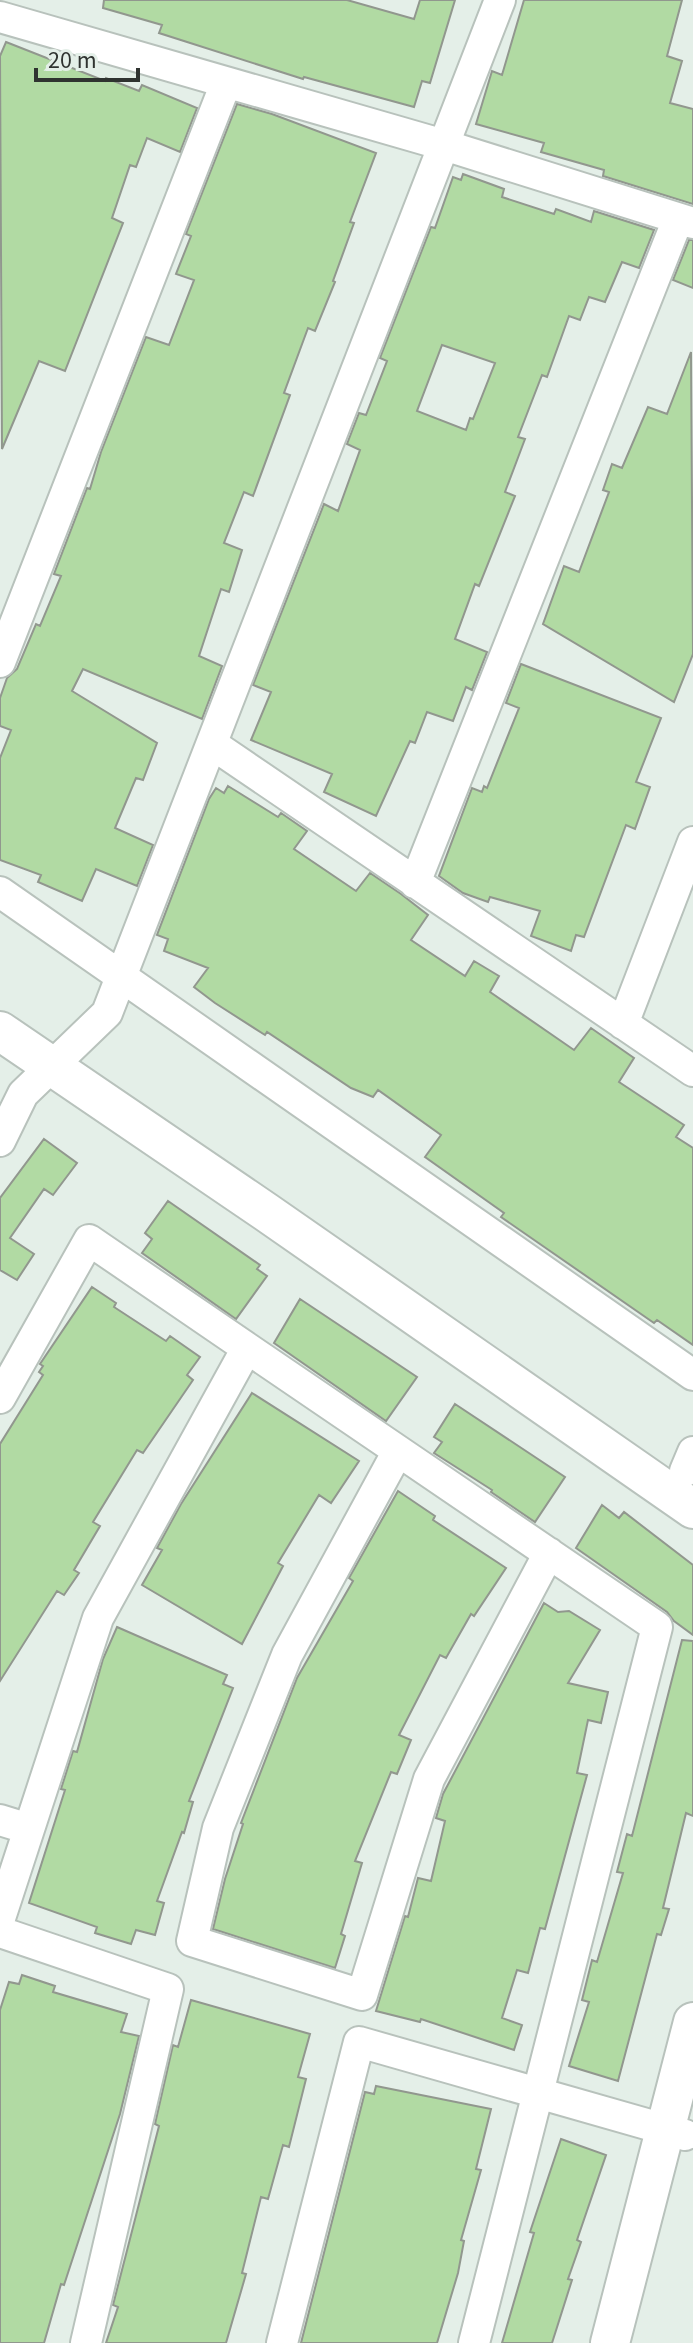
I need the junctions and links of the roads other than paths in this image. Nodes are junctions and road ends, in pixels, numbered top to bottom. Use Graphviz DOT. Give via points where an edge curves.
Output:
graph roads {
  1 [pos="500,0"];
  2 [pos="0,18"];
  3 [pos="226,83"];
  4 [pos="444,145"];
  5 [pos="686,221"];
  6 [pos="0,662"];
  7 [pos="212,744"];
  8 [pos="693,842"];
  9 [pos="415,883"];
  10 [pos="0,892"];
  11 [pos="122,978"];
  12 [pos="0,1006"];
  13 [pos="623,1024"];
  14 [pos="0,1031"];
  15 [pos="59,1060"];
  16 [pos="693,1071"];
  17 [pos="0,1141"];
  18 [pos="247,1348"];
  19 [pos="693,1375"];
  20 [pos="2,1388"];
  21 [pos="398,1451"];
  22 [pos="690,1467"];
  23 [pos="693,1509"];
  24 [pos="549,1553"];
  25 [pos="0,1820"];
  26 [pos="29,1829"];
  27 [pos="0,1918"];
  28 [pos="0,1932"];
  29 [pos="693,2022"];
  30 [pos="537,2094"];
  31 [pos="680,2121"];
  32 [pos="86,2343"];
  33 [pos="282,2343"];
  34 [pos="474,2343"];
  35 [pos="610,2343"];
  36 [pos="636,2343"];
  1 -- 4 [label="street"];
  2 -- 3 [label="street"];
  3 -- 4 [label="street"];
  3 -- 6 [label="street"];
  4 -- 5 [label="street"];
  4 -- 7 [label="street"];
  5 -- 9 [label="street"];
  7 -- 9 [label="street"];
  7 -- 11 [label="street"];
  8 -- 13 [label="street"];
  9 -- 13 [label="street"];
  10 -- 11 [label="street"];
  11 -- 15 [label="street" via="107,1013"];
  11 -- 19 [label="street"];
  12 -- 15 [label="street"];
  13 -- 16 [label="street"];
  14 -- 15 [label="street"];
  15 -- 17 [label="street" via="23,1094"];
  15 -- 22 [label="street"];
  15 -- 23 [label="street" via="266,1212"];
  18 -- 20 [label="street" via="89,1240"];
  18 -- 21 [label="street"];
  18 -- 26 [label="street" via="98,1618"];
  21 -- 24 [label="street"];
  21 -- 24 [label="street" via="287,1655 218,1828 192,1941 362,1995 429,1779"];
  24 -- 30 [label="street" via="657,1627"];
  25 -- 26 [label="street"];
  26 -- 27 [label="street"];
  28 -- 32 [label="street" via="168,1989"];
  29 -- 31 [label="street"];
  30 -- 31 [label="street"];
  30 -- 33 [label="street" via="359,2042"];
  30 -- 34 [label="street"];
  31 -- 35 [label="street"];
  31 -- 36 [label="street"];
}
